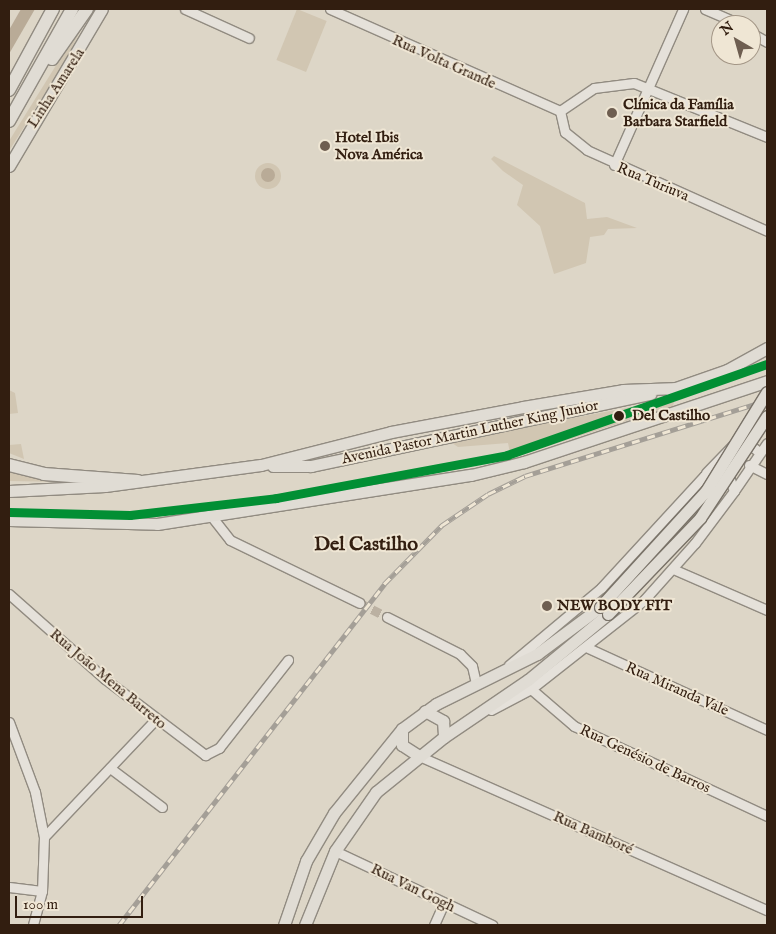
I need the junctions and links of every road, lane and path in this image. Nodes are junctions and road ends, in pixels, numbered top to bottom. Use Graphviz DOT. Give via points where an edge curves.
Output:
graph roads {
  1 [pos="53,9"];
  2 [pos="72,9"];
  3 [pos="87,9"];
  4 [pos="102,9"];
  5 [pos="185,9"];
  6 [pos="330,9"];
  7 [pos="683,9"];
  8 [pos="705,9"];
  9 [pos="719,15"];
  10 [pos="249,38"];
  11 [pos="25,62"];
  12 [pos="9,77"];
  13 [pos="36,78"];
  14 [pos="650,87"];
  15 [pos="9,90"];
  16 [pos="560,111"];
  17 [pos="9,121"];
  18 [pos="767,137"];
  19 [pos="614,165"];
  20 [pos="9,166"];
  21 [pos="767,231"];
  22 [pos="767,342"];
  23 [pos="767,350"];
  24 [pos="756,356"];
  25 [pos="767,380"];
  26 [pos="678,388"];
  27 [pos="767,392"];
  28 [pos="767,416"];
  29 [pos="767,426"];
  30 [pos="737,442"];
  31 [pos="767,443"];
  32 [pos="758,450"];
  33 [pos="9,465"];
  34 [pos="261,465"];
  35 [pos="749,465"];
  36 [pos="767,474"];
  37 [pos="704,476"];
  38 [pos="138,481"];
  39 [pos="9,491"];
  40 [pos="734,491"];
  41 [pos="212,517"];
  42 [pos="11,520"];
  43 [pos="673,569"];
  44 [pos="9,594"];
  45 [pos="360,603"];
  46 [pos="604,610"];
  47 [pos="767,610"];
  48 [pos="387,617"];
  49 [pos="588,648"];
  50 [pos="288,660"];
  51 [pos="499,673"];
  52 [pos="476,683"];
  53 [pos="531,689"];
  54 [pos="425,711"];
  55 [pos="479,714"];
  56 [pos="156,720"];
  57 [pos="9,722"];
  58 [pos="402,729"];
  59 [pos="767,730"];
  60 [pos="444,737"];
  61 [pos="419,756"];
  62 [pos="110,768"];
  63 [pos="162,807"];
  64 [pos="767,816"];
  65 [pos="44,837"];
  66 [pos="335,851"];
  67 [pos="9,887"];
  68 [pos="42,891"];
  69 [pos="444,903"];
  70 [pos="767,910"];
  71 [pos="33,925"];
  72 [pos="284,925"];
  73 [pos="304,925"];
  74 [pos="434,925"];
  75 [pos="492,925"];
  1 -- 11 [label="highway"];
  2 -- 13 [label="highway, Linha Amarela"];
  3 -- 13 [label="highway" via="65,44"];
  4 -- 20 [label="main road, Linha Amarela"];
  5 -- 10 [label="street"];
  6 -- 16 [label="street, Rua Volta Grande"];
  7 -- 14 [label="street"];
  8 -- 9 [label="street"];
  11 -- 12 [label="highway"];
  11 -- 15 [label="highway"];
  13 -- 17 [label="highway, Linha Amarela"];
  14 -- 16 [label="street" via="609,83 580,94"];
  14 -- 18 [label="street"];
  14 -- 19 [label="street"];
  16 -- 19 [label="street, Rua Turiuva" via="565,132"];
  19 -- 21 [label="street, Rua Turiuva"];
  22 -- 24 [label="main road"];
  23 -- 24 [label="main road, Avenida Pastor Martin Luther King Junior"];
  24 -- 26 [label="main road, Avenida Pastor Martin Luther King Junior"];
  25 -- 41 [label="main road" via="504,468"];
  26 -- 34 [label="main road, Avenida Pastor Martin Luther King Junior" via="623,390 523,407 391,432"];
  26 -- 34 [label="main road, Avenida Pastor Martin Luther King Junior" via="312,466"];
  27 -- 46 [label="main road, bridge" via="701,498"];
  28 -- 46 [label="main road, bridge" via="700,518"];
  29 -- 30 [label="street"];
  30 -- 32 [label="street" via="747,441"];
  30 -- 37 [label="street"];
  31 -- 32 [label="street"];
  32 -- 35 [label="street"];
  33 -- 38 [label="highway" via="44,474"];
  34 -- 38 [label="main road, Avenida Pastor Martin Luther King Junior"];
  35 -- 36 [label="street"];
  35 -- 40 [label="street"];
  37 -- 40 [label="street" via="723,471"];
  37 -- 51 [label="street" via="601,588"];
  38 -- 39 [label="main road, Avenida Pastor Martin Luther King Junior"];
  40 -- 43 [label="street"];
  41 -- 42 [label="main road" via="126,525"];
  41 -- 45 [label="street" via="230,540"];
  43 -- 47 [label="street"];
  43 -- 49 [label="street"];
  44 -- 56 [label="street, Rua João Mena Barreto"];
  46 -- 51 [label="main road" via="550,646"];
  46 -- 55 [label="main road"];
  48 -- 52 [label="street" via="460,654 472,666"];
  49 -- 53 [label="street"];
  49 -- 59 [label="street, Rua Miranda Vale"];
  50 -- 56 [label="street, Rua João Mena Barreto" via="212,753 199,753"];
  51 -- 52 [label="main road"];
  52 -- 54 [label="main road"];
  53 -- 55 [label="street"];
  53 -- 64 [label="street, Rua Genésio de Barros" via="574,726"];
  54 -- 58 [label="main road"];
  54 -- 60 [label="main road" via="443,721"];
  55 -- 60 [label="main road"];
  56 -- 62 [label="street"];
  57 -- 65 [label="street" via="35,792"];
  58 -- 61 [label="main road" via="402,745"];
  58 -- 72 [label="main road" via="334,812 306,861"];
  60 -- 61 [label="main road"];
  61 -- 66 [label="main road" via="376,792"];
  61 -- 70 [label="street, Rua Bamboré"];
  62 -- 63 [label="street"];
  62 -- 65 [label="street"];
  65 -- 68 [label="street"];
  66 -- 69 [label="street, Rua Van Gogh"];
  66 -- 73 [label="main road"];
  67 -- 68 [label="street"];
  68 -- 71 [label="street"];
  69 -- 74 [label="street"];
  69 -- 75 [label="street, Rua Van Gogh"];
}
